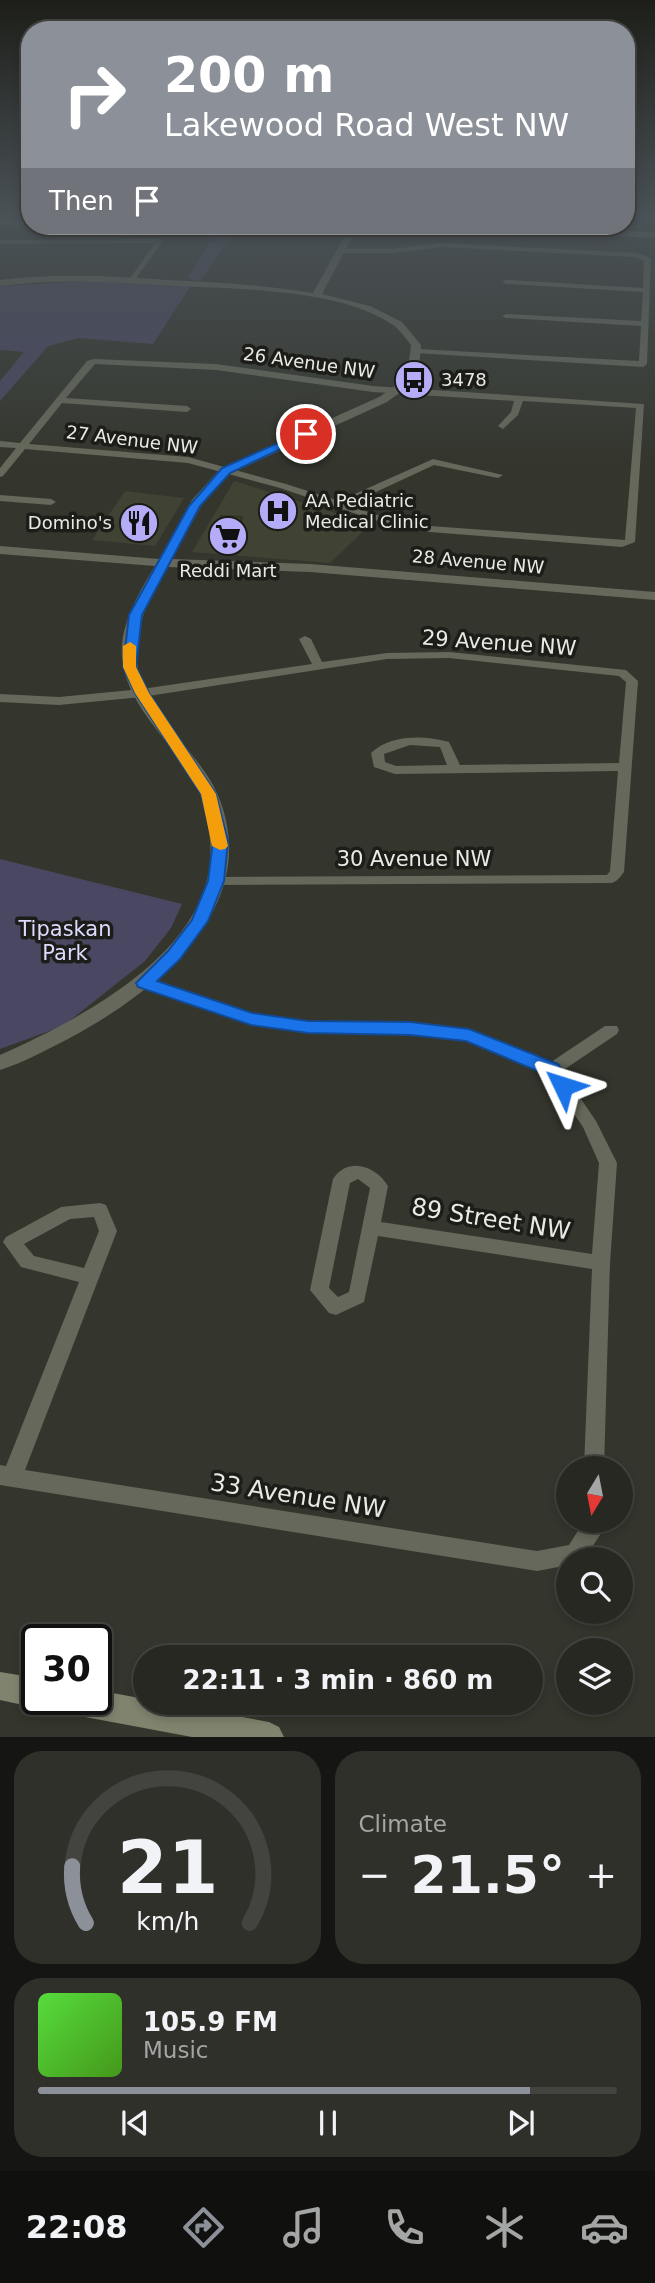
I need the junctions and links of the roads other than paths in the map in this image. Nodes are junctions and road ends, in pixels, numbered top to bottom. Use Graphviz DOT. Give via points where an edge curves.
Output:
graph roads {
  1 [pos="334,300"];
  2 [pos="646,300"];
  3 [pos="506,316"];
  4 [pos="645,324"];
  5 [pos="418,351"];
  6 [pos="396,390"];
  7 [pos="520,397"];
  8 [pos="60,400"];
  9 [pos="187,409"];
  10 [pos="503,426"];
  11 [pos="0,444"];
  12 [pos="25,444"];
  13 [pos="226,471"];
  14 [pos="0,474"];
  15 [pos="498,475"];
  16 [pos="0,498"];
  17 [pos="51,502"];
  18 [pos="339,505"];
  19 [pos="622,544"];
  20 [pos="0,550"];
  21 [pos="165,560"];
  22 [pos="655,596"];
  23 [pos="305,639"];
  24 [pos="318,665"];
  25 [pos="142,693"];
  26 [pos="0,698"];
  27 [pos="624,767"];
  28 [pos="456,769"];
  29 [pos="216,881"];
  30 [pos="144,983"];
  31 [pos="611,1030"];
  32 [pos="0,1063"];
  33 [pos="552,1069"];
  34 [pos="372,1228"];
  35 [pos="601,1263"];
  36 [pos="89,1277"];
  37 [pos="594,1456"];
  38 [pos="6,1476"];
  39 [pos="589,1533"];
  40 [pos="0,1686"];
  41 [pos="21,1690"];
  42 [pos="112,1707"];
  43 [pos="269,1737"];
  1 -- 5 [label="street" via="366,309 399,326"];
  2 -- 4 [label="street"];
  3 -- 4 [label="street"];
  4 -- 5 [label="street" via="643,364"];
  5 -- 6 [label="street" via="414,372"];
  6 -- 7 [label="street, 26 Avenue NW"];
  6 -- 8 [label="street, 26 Avenue NW" via="216,367 94,361"];
  6 -- 13 [label="street"];
  7 -- 10 [label="street" via="515,413"];
  7 -- 19 [label="street, 26 Avenue NW" via="641,406 630,542"];
  8 -- 9 [label="street"];
  8 -- 12 [label="street"];
  11 -- 12 [label="street, 27 Avenue NW"];
  12 -- 13 [label="street, 27 Avenue NW" via="162,456"];
  12 -- 14 [label="street"];
  13 -- 18 [label="street, 27 Avenue NW"];
  13 -- 21 [label="street" via="195,506"];
  15 -- 18 [label="street" via="433,462"];
  16 -- 17 [label="street"];
  18 -- 19 [label="street, 27 Avenue NW" via="430,529"];
  20 -- 21 [label="street, 28 Avenue NW"];
  21 -- 22 [label="street, 28 Avenue NW"];
  21 -- 25 [label="street" via="135,615 131,635 130,667"];
  23 -- 24 [label="street"];
  24 -- 25 [label="street, 29 Avenue NW"];
  24 -- 27 [label="street, 29 Avenue NW" via="387,656 449,655 622,673 632,681"];
  25 -- 26 [label="street, 29 Avenue NW" via="59,701"];
  25 -- 29 [label="street" via="209,794 220,841"];
  27 -- 28 [label="street"];
  27 -- 29 [label="street, 30 Avenue NW" via="617,872 611,879"];
  28 -- 28 [label="street" via="445,745 433,741 390,746 377,753 379,764 390,769"];
  29 -- 30 [label="street" via="200,921"];
  30 -- 32 [label="street" via="71,1031"];
  30 -- 33 [label="street" via="251,1019 308,1027 410,1028 469,1035"];
  31 -- 33 [label="street"];
  33 -- 35 [label="street" via="590,1125 608,1163"];
  34 -- 34 [label="street" via="357,1297 336,1307 319,1290 342,1179 360,1171 379,1186"];
  34 -- 35 [label="street, 89 Street NW"];
  35 -- 37 [label="street"];
  36 -- 36 [label="street, 33 Avenue NW" via="108,1231 100,1210 67,1212 12,1242 28,1262"];
  36 -- 38 [label="street, 33 Avenue NW"];
  38 -- 39 [label="street, 33 Avenue NW" via="537,1561 575,1554"];
  40 -- 41 [label="main road"];
  42 -- 43 [label="main road"];
}
